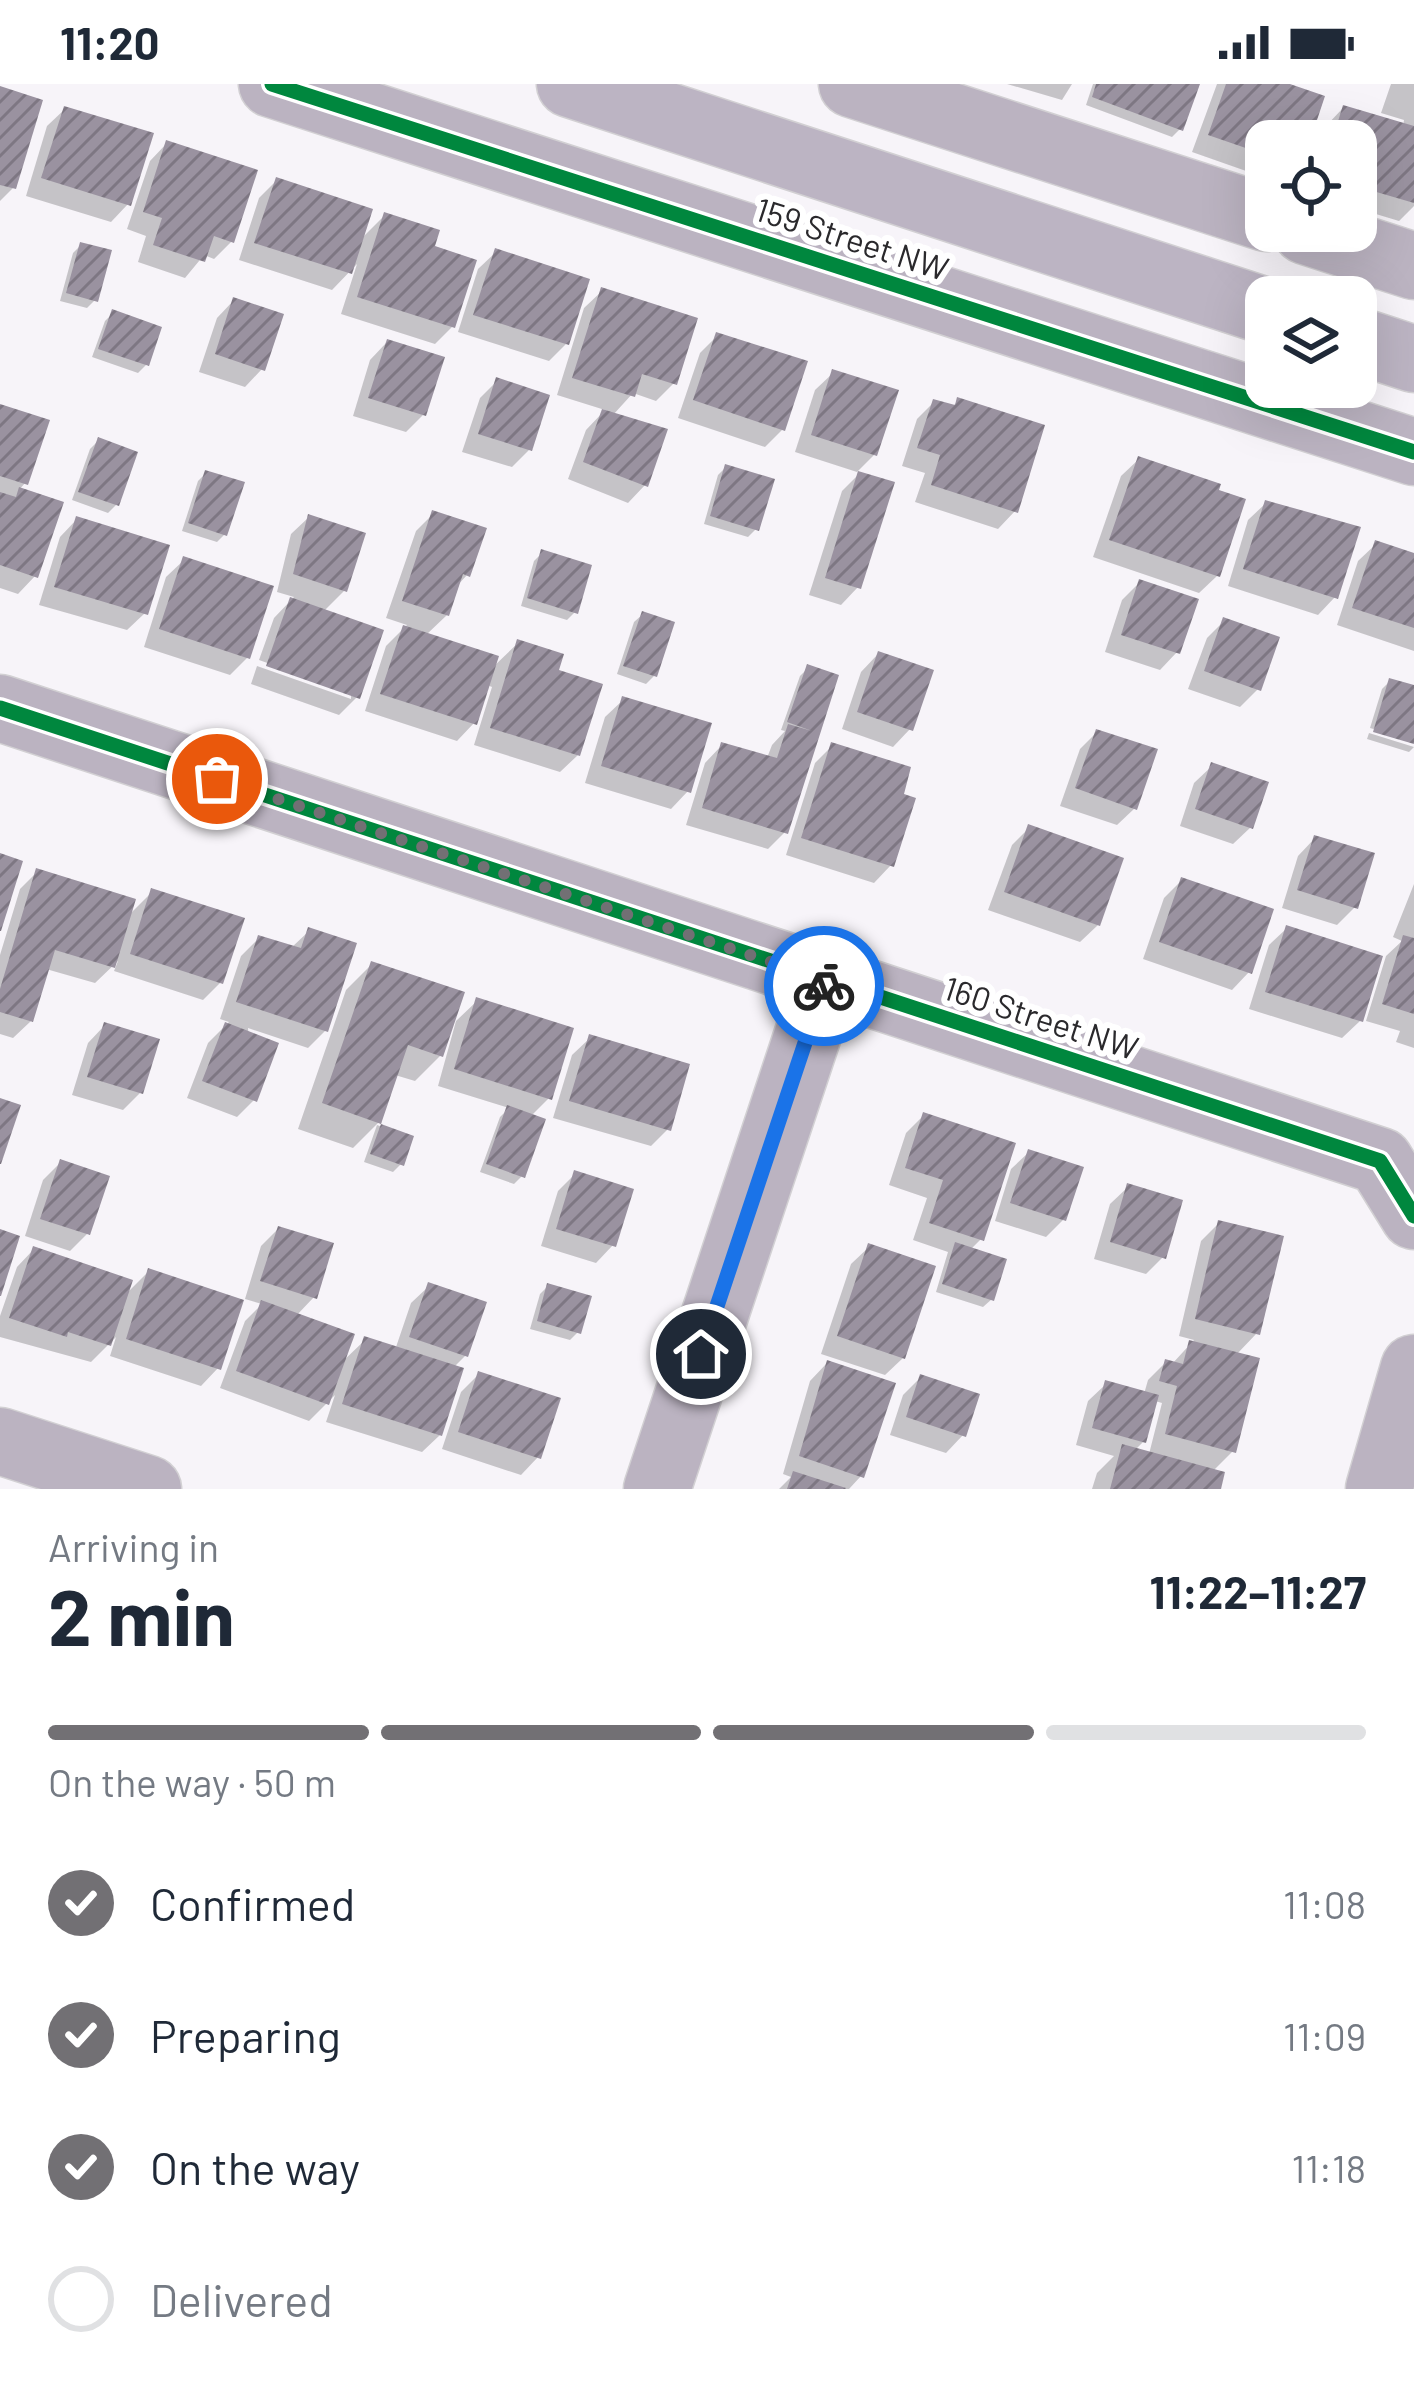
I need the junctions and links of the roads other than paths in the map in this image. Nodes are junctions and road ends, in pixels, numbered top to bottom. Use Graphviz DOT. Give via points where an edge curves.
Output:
graph roads {
  1 [pos="272,84"];
  2 [pos="570,84"];
  3 [pos="852,84"];
  4 [pos="1245,211"];
  5 [pos="1371,252"];
  6 [pos="1414,266"];
  7 [pos="1245,303"];
  8 [pos="1377,347"];
  9 [pos="1414,359"];
  10 [pos="1414,452"];
  11 [pos="0,707"];
  12 [pos="826,980"];
  13 [pos="1414,1216"];
  14 [pos="1414,1368"];
  15 [pos="0,1441"];
  16 [pos="148,1489"];
  17 [pos="657,1489"];
  18 [pos="1379,1489"];
  1 -- 10 [label="street, 159 Street NW"];
  2 -- 7 [label="main road, 159 Street NW"];
  3 -- 4 [label="street"];
  5 -- 6 [label="street"];
  8 -- 9 [label="main road"];
  11 -- 12 [label="street, 160 Street NW"];
  12 -- 13 [label="street, 160 Street NW" via="1380,1161"];
  12 -- 17 [label="street"];
  14 -- 18 [label="street"];
  15 -- 16 [label="street"];
}
